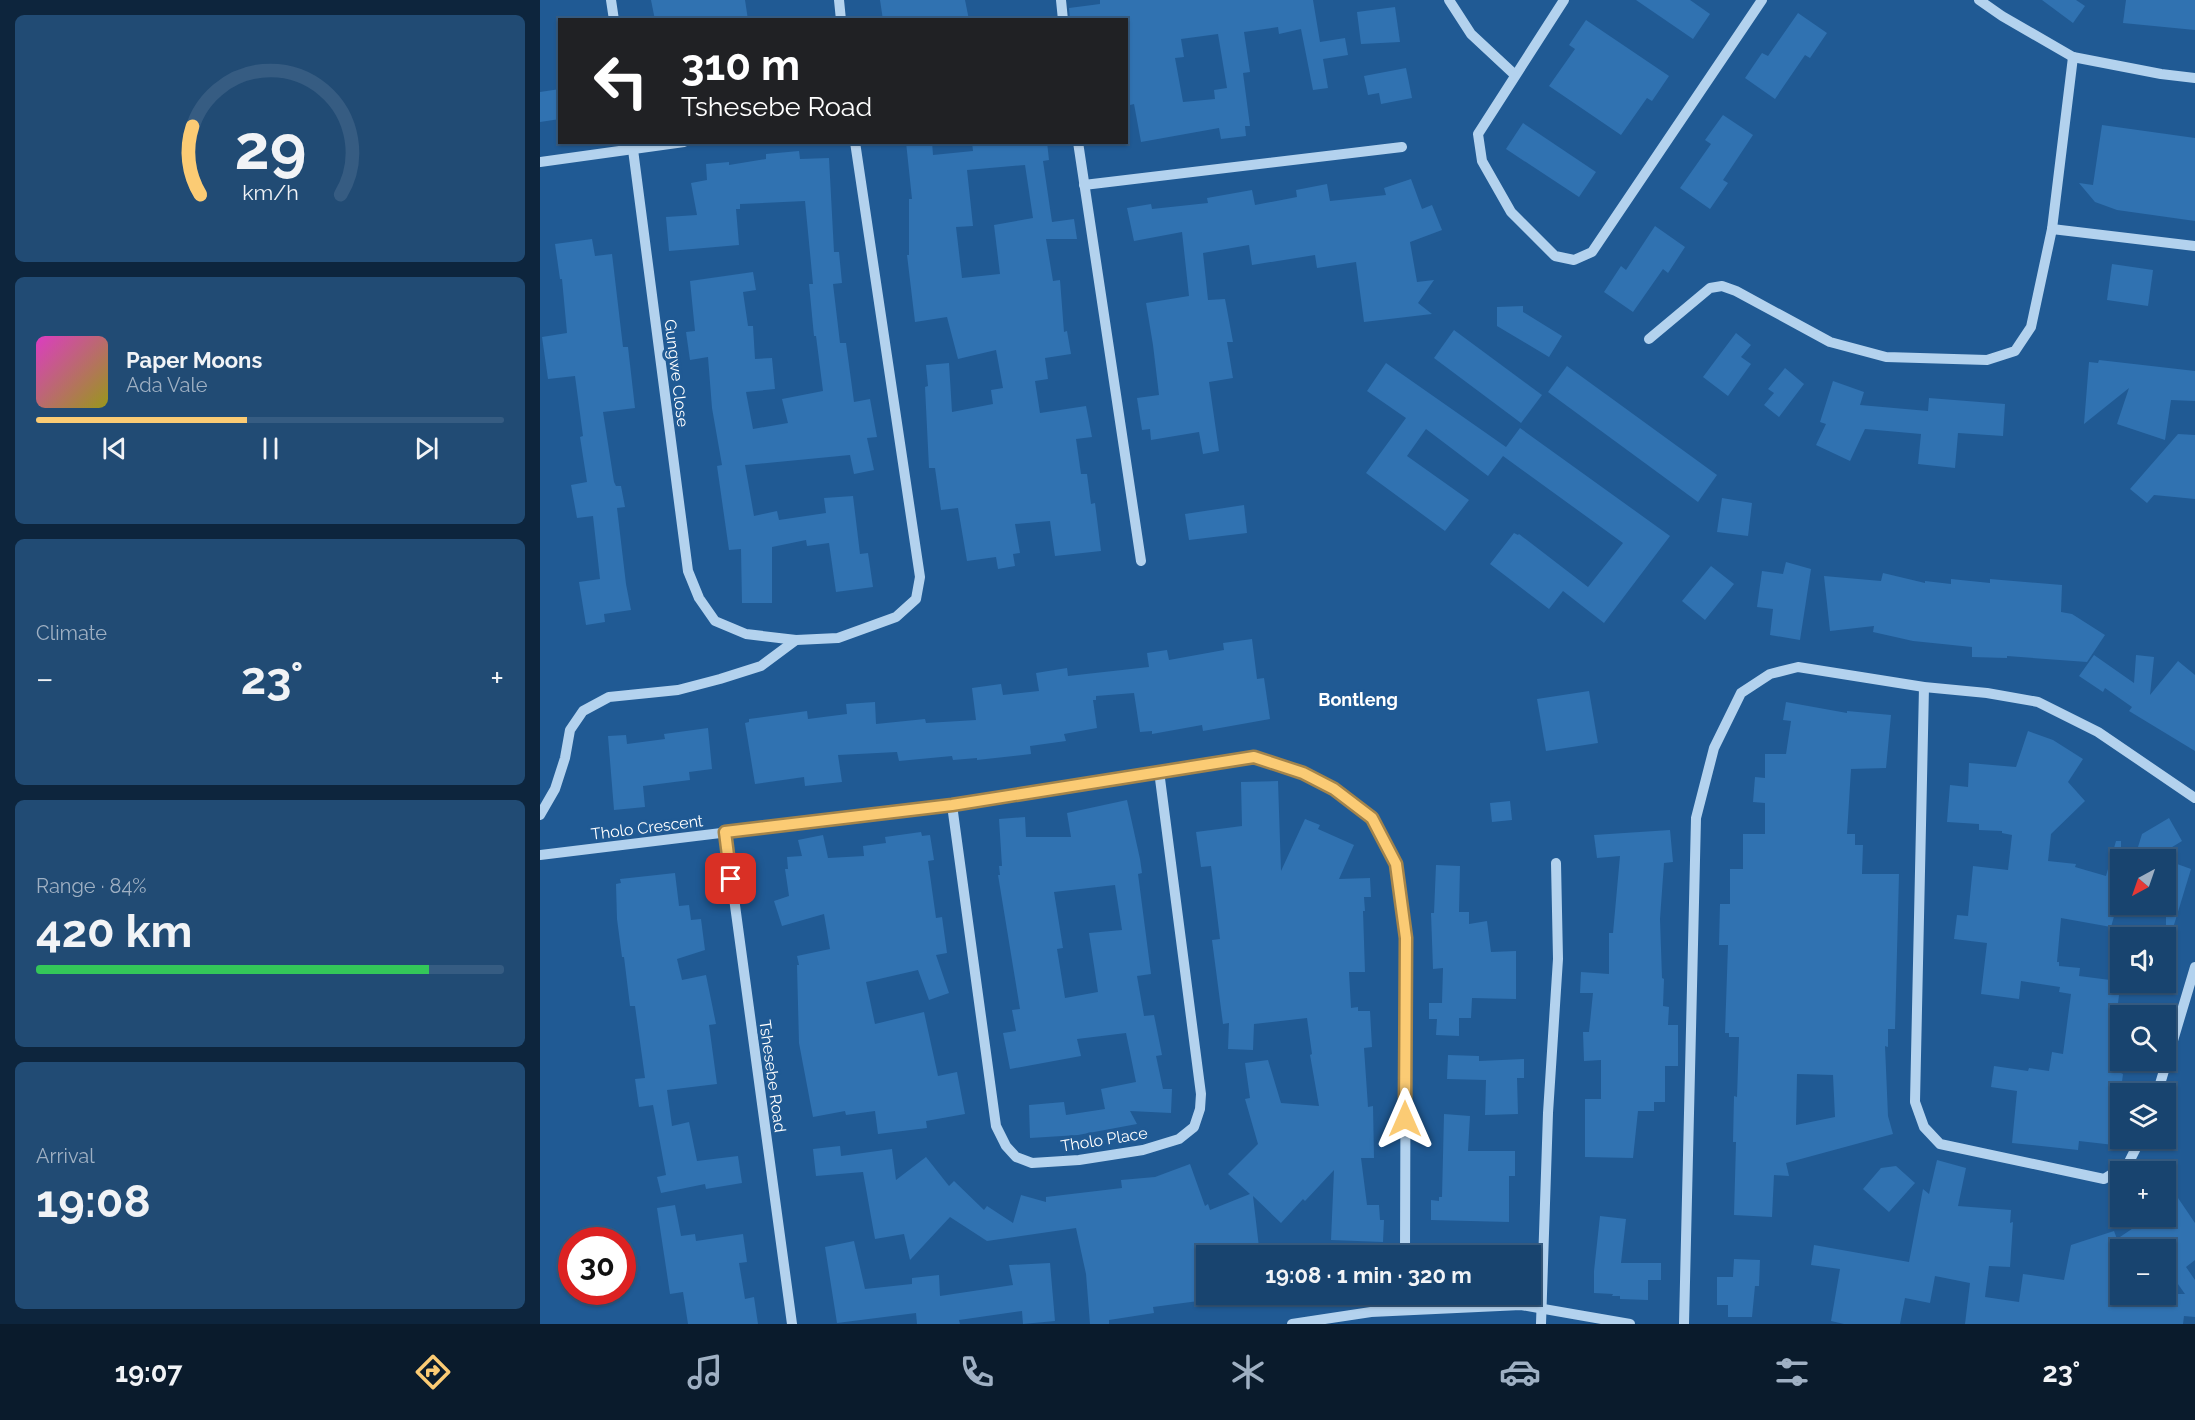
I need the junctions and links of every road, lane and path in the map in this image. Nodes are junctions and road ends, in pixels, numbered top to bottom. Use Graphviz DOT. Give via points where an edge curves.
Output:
graph roads {
  1 [pos="611,0"];
  2 [pos="839,0"];
  3 [pos="1061,0"];
  4 [pos="1449,0"];
  5 [pos="1564,0"];
  6 [pos="1762,0"];
  7 [pos="1979,0"];
  8 [pos="614,18"];
  9 [pos="841,18"];
  10 [pos="1063,18"];
  11 [pos="2073,57"];
  12 [pos="1515,75"];
  13 [pos="2195,78"];
  14 [pos="658,144"];
  15 [pos="855,144"];
  16 [pos="1078,144"];
  17 [pos="633,146"];
  18 [pos="1402,147"];
  19 [pos="540,162"];
  20 [pos="1084,185"];
  21 [pos="2052,229"];
  22 [pos="2195,246"];
  23 [pos="1649,339"];
  24 [pos="1141,561"];
  25 [pos="796,640"];
  26 [pos="1924,687"];
  27 [pos="1160,771"];
  28 [pos="2195,798"];
  29 [pos="952,805"];
  30 [pos="540,815"];
  31 [pos="725,832"];
  32 [pos="540,855"];
  33 [pos="1556,863"];
  34 [pos="2195,967"];
  35 [pos="2160,1083"];
  36 [pos="2136,1149"];
  37 [pos="1405,1245"];
  38 [pos="1404,1305"];
  39 [pos="1543,1309"];
  40 [pos="1404,1310"];
  41 [pos="792,1324"];
  42 [pos="1292,1324"];
  43 [pos="1541,1324"];
  44 [pos="1630,1324"];
  45 [pos="1684,1324"];
  1 -- 8 [label="street"];
  2 -- 9 [label="street"];
  3 -- 10 [label="street"];
  4 -- 12 [label="street" via="1471,34"];
  5 -- 12 [label="street"];
  6 -- 12 [label="street" via="1592,252 1574,260 1555,256 1511,212 1482,161 1478,134"];
  7 -- 11 [label="street"];
  11 -- 13 [label="street"];
  11 -- 21 [label="street"];
  14 -- 17 [label="street"];
  15 -- 25 [label="street, Gungwe Close" via="920,577 916,599 896,617 838,638"];
  16 -- 20 [label="street"];
  17 -- 19 [label="street"];
  17 -- 25 [label="street, Gungwe Close" via="688,571 699,598 715,621 746,634"];
  18 -- 20 [label="street"];
  20 -- 24 [label="street"];
  21 -- 22 [label="street"];
  21 -- 23 [label="street" via="2031,327 2015,351 1987,360 1886,357 1830,342 1722,286 1710,288"];
  25 -- 30 [label="street" via="761,666 678,690 609,697 583,711 570,730 555,789"];
  26 -- 28 [label="street" via="2038,702 2098,732"];
  26 -- 36 [label="street" via="1915,1102 1924,1127 1940,1144 2104,1179 2128,1164"];
  26 -- 45 [label="street" via="1797,667 1770,674 1741,693 1714,748 1696,818"];
  27 -- 29 [label="street, Tholo Crescent"];
  27 -- 29 [label="street, Tholo Place" via="1201,1094 1194,1127 1179,1139 1143,1150 1032,1163 1016,1157 1006,1146 996,1126"];
  27 -- 37 [label="street, Tholo Crescent" via="1254,757 1303,773 1334,789 1372,818 1396,864 1406,938"];
  29 -- 31 [label="street, Tholo Crescent"];
  31 -- 32 [label="street, Tholo Crescent"];
  31 -- 41 [label="street, Tshesebe Road"];
  33 -- 39 [label="street" via="1558,959 1548,1113"];
  34 -- 35 [label="street"];
  38 -- 40 [label="street"];
  39 -- 40 [label="street" via="1521,1305"];
  39 -- 43 [label="street"];
  39 -- 44 [label="street"];
  40 -- 42 [label="street"];
}
